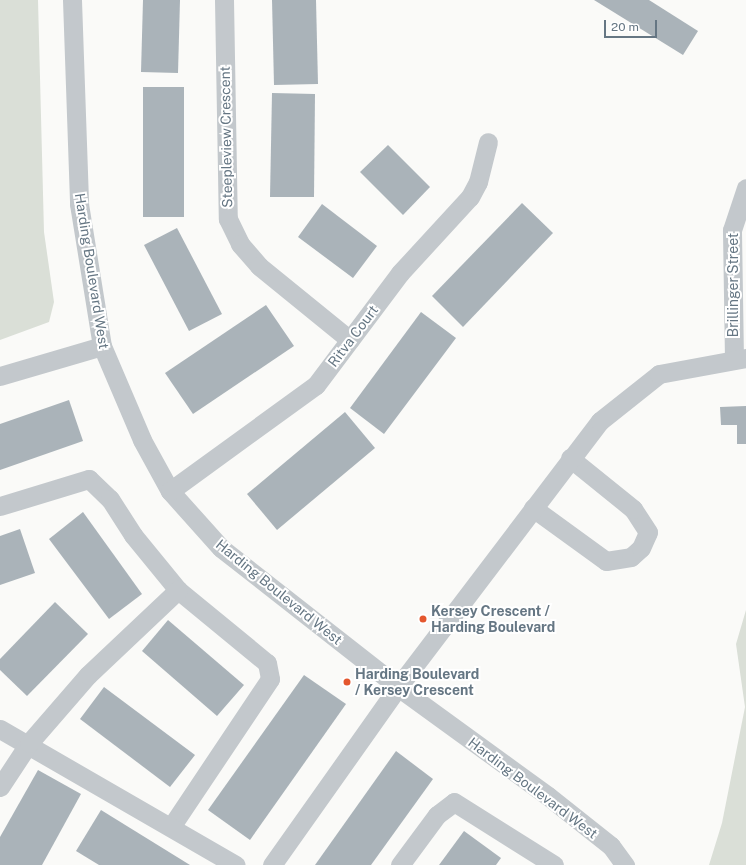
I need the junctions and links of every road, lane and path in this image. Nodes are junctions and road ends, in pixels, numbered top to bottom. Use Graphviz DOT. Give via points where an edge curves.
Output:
graph roads {
  1 [pos="72,0"];
  2 [pos="224,0"];
  3 [pos="488,142"];
  4 [pos="746,188"];
  5 [pos="350,340"];
  6 [pos="102,346"];
  7 [pos="740,359"];
  8 [pos="0,376"];
  9 [pos="570,458"];
  10 [pos="170,491"];
  11 [pos="0,506"];
  12 [pos="532,508"];
  13 [pos="178,590"];
  14 [pos="398,687"];
  15 [pos="0,730"];
  16 [pos="30,743"];
  17 [pos="0,787"];
  18 [pos="171,827"];
  19 [pos="236,865"];
  20 [pos="272,865"];
  21 [pos="400,865"];
  22 [pos="554,865"];
  23 [pos="625,865"];
  1 -- 6 [label="street, Harding Boulevard West" via="79,204"];
  2 -- 5 [label="street, Steepleview Crescent" via="228,219 240,244 259,266 284,290"];
  3 -- 5 [label="street, Ritva Court" via="478,182 470,197 400,273"];
  4 -- 7 [label="street, Brillinger Street" via="732,230"];
  5 -- 10 [label="street, Ritva Court" via="316,385"];
  6 -- 8 [label="street"];
  6 -- 10 [label="street, Harding Boulevard West" via="142,440"];
  7 -- 9 [label="street" via="659,374 600,420"];
  9 -- 12 [label="street"];
  9 -- 12 [label="street" via="633,509 648,532 641,548 631,557 606,561"];
  10 -- 14 [label="street, Harding Boulevard West" via="221,548"];
  11 -- 13 [label="street" via="89,479 110,499 133,535"];
  12 -- 14 [label="street"];
  13 -- 16 [label="street" via="88,675"];
  13 -- 18 [label="street" via="267,664 270,679"];
  14 -- 20 [label="street"];
  14 -- 23 [label="street, Harding Boulevard West" via="611,846"];
  15 -- 16 [label="street"];
  16 -- 17 [label="street"];
  16 -- 18 [label="street"];
  18 -- 19 [label="street"];
  21 -- 22 [label="street" via="437,814 454,802"];
}
